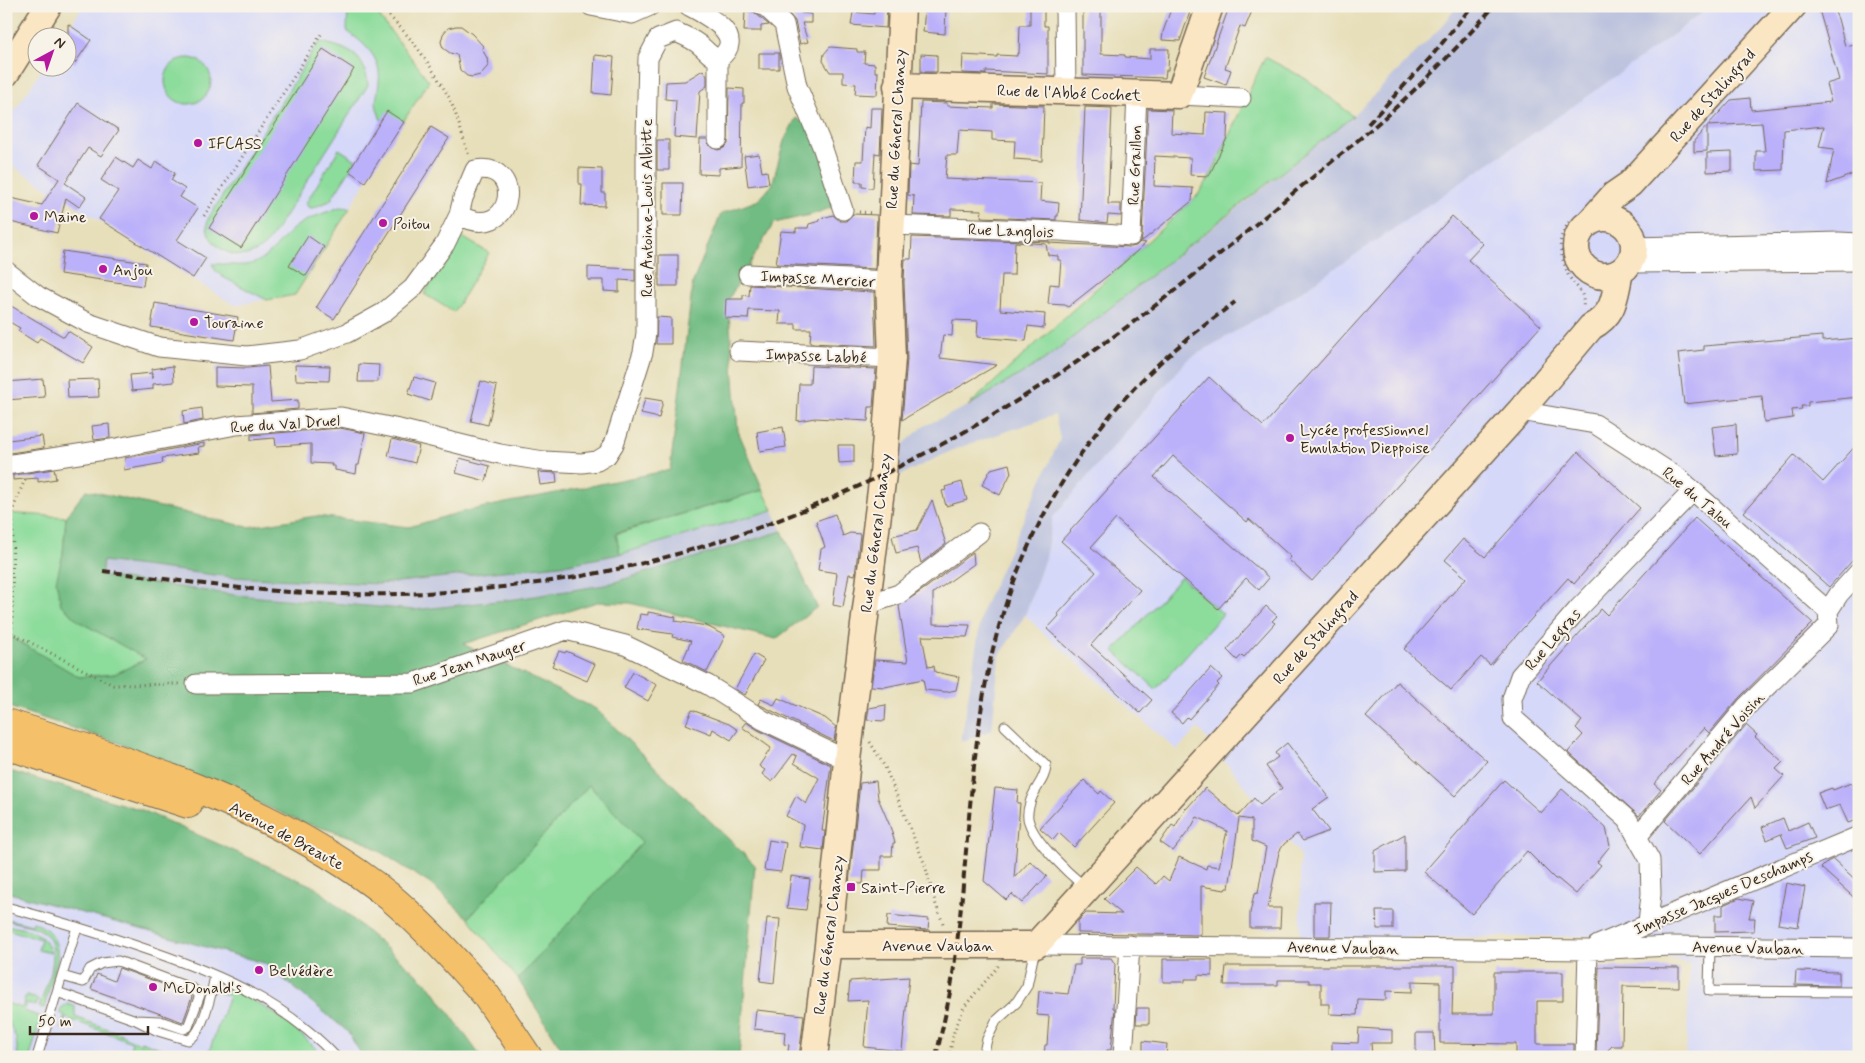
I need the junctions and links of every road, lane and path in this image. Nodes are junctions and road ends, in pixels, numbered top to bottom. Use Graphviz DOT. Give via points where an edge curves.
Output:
graph roads {
  1 [pos="48,6"];
  2 [pos="378,6"];
  3 [pos="591,6"];
  4 [pos="650,6"];
  5 [pos="689,6"];
  6 [pos="763,6"];
  7 [pos="902,6"];
  8 [pos="1066,6"];
  9 [pos="1210,6"];
  10 [pos="1793,6"];
  11 [pos="322,32"];
  12 [pos="718,59"];
  13 [pos="6,73"];
  14 [pos="897,86"];
  15 [pos="1066,92"];
  16 [pos="1137,94"];
  17 [pos="1179,95"];
  18 [pos="1241,98"];
  19 [pos="718,139"];
  20 [pos="475,170"];
  21 [pos="1630,184"];
  22 [pos="843,210"];
  23 [pos="459,215"];
  24 [pos="204,216"];
  25 [pos="1581,219"];
  26 [pos="891,220"];
  27 [pos="1131,236"];
  28 [pos="1859,243"];
  29 [pos="1626,251"];
  30 [pos="1859,261"];
  31 [pos="6,271"];
  32 [pos="1591,272"];
  33 [pos="748,274"];
  34 [pos="889,281"];
  35 [pos="1587,319"];
  36 [pos="739,351"];
  37 [pos="892,358"];
  38 [pos="1520,411"];
  39 [pos="614,444"];
  40 [pos="32,460"];
  41 [pos="6,465"];
  42 [pos="1693,491"];
  43 [pos="979,534"];
  44 [pos="1859,572"];
  45 [pos="866,605"];
  46 [pos="1828,611"];
  47 [pos="6,630"];
  48 [pos="12,633"];
  49 [pos="196,684"];
  50 [pos="6,723"];
  51 [pos="1005,726"];
  52 [pos="851,728"];
  53 [pos="6,745"];
  54 [pos="847,760"];
  55 [pos="1859,836"];
  56 [pos="1637,837"];
  57 [pos="1087,888"];
  58 [pos="6,907"];
  59 [pos="1648,923"];
  60 [pos="77,927"];
  61 [pos="828,945"];
  62 [pos="952,945"];
  63 [pos="1026,945"];
  64 [pos="1130,945"];
  65 [pos="1710,946"];
  66 [pos="1859,948"];
  67 [pos="1588,950"];
  68 [pos="62,976"];
  69 [pos="215,976"];
  70 [pos="57,992"];
  71 [pos="1859,992"];
  72 [pos="136,1020"];
  73 [pos="38,1057"];
  74 [pos="336,1057"];
  75 [pos="515,1057"];
  76 [pos="528,1057"];
  77 [pos="814,1057"];
  78 [pos="949,1057"];
  79 [pos="983,1057"];
  80 [pos="1123,1057"];
  81 [pos="1585,1057"];
  1 -- 13 [label="street"];
  2 -- 20 [label="path" via="393,18 427,62 447,95"];
  3 -- 4 [label="street" via="632,14"];
  5 -- 12 [label="street" via="724,29 729,38 729,47"];
  6 -- 22 [label="street" via="784,24 797,86 822,146"];
  7 -- 14 [label="street, Rue du Géneral Chanzy"];
  8 -- 15 [label="street"];
  9 -- 17 [label="street"];
  10 -- 21 [label="street, Rue de Stalingrad"];
  11 -- 24 [label="path"];
  12 -- 19 [label="street"];
  12 -- 39 [label="street, Rue Antoine-Louis Albitte" via="676,32 658,39 648,58 646,333"];
  14 -- 15 [label="street, Rue de l'Abbé Cochet"];
  14 -- 26 [label="street, Rue du Géneral Chanzy"];
  15 -- 16 [label="street, Rue de l'Abbé Cochet"];
  16 -- 17 [label="street, Rue de l'Abbé Cochet"];
  16 -- 27 [label="street, Rue Graillon"];
  17 -- 18 [label="street, Rue de l'Abbé Cochet"];
  20 -- 23 [label="street"];
  20 -- 23 [label="street" via="484,169 497,174 507,188 508,200 502,213 486,222 467,220"];
  21 -- 25 [label="street, Rue de Stalingrad"];
  21 -- 29 [label="street, Rue de Stalingrad"];
  22 -- 26 [label="path"];
  23 -- 31 [label="street" via="445,244 413,288 383,313 346,334 300,350 247,356 159,347 88,323 38,296"];
  25 -- 29 [label="street" via="1616,220"];
  25 -- 32 [label="street" via="1583,228 1578,236 1577,254 1580,263"];
  25 -- 35 [label="path" via="1562,235 1559,248 1569,276 1584,298"];
  26 -- 27 [label="street, Rue Langlois"];
  26 -- 34 [label="street, Rue du Géneral Chanzy"];
  28 -- 29 [label="street"];
  29 -- 30 [label="street"];
  29 -- 32 [label="street" via="1605,276"];
  29 -- 35 [label="street, Rue de Stalingrad" via="1610,313 1602,321"];
  32 -- 35 [label="street, Rue de Stalingrad" via="1599,304"];
  33 -- 34 [label="street, Impasse Mercier"];
  34 -- 37 [label="street, Rue du Géneral Chanzy"];
  35 -- 38 [label="street, Rue de Stalingrad"];
  36 -- 37 [label="street, Impasse Labbé"];
  37 -- 45 [label="street, Rue du Géneral Chanzy" via="883,474"];
  38 -- 42 [label="street, Rue du Talou" via="1595,424 1680,479"];
  38 -- 57 [label="street, Rue de Stalingrad"];
  39 -- 40 [label="street, Rue du Val Druel" via="607,456 597,461 544,461 500,454 342,417 236,425"];
  40 -- 41 [label="street, Rue du Val Druel"];
  40 -- 48 [label="path" via="13,509"];
  42 -- 46 [label="street, Rue du Talou"];
  42 -- 56 [label="street, Rue Legras" via="1579,608 1520,676 1512,699 1513,718 1628,820"];
  43 -- 45 [label="street" via="899,594"];
  44 -- 46 [label="street, Rue André Voisin"];
  45 -- 52 [label="street, Rue du Géneral Chanzy"];
  46 -- 56 [label="street, Rue André Voisin" via="1829,625 1746,706"];
  47 -- 48 [label="path"];
  48 -- 49 [label="path" via="114,685"];
  49 -- 54 [label="street, Rue Jean Mauger" via="413,683 566,630 625,645 708,685 764,720"];
  50 -- 76 [label="main road, Avenue de Breaute" via="55,737 218,798 278,826 342,863 390,898 436,940 484,993"];
  51 -- 57 [label="lane" via="1046,765 1044,779 1030,802 1028,820 1034,833"];
  52 -- 54 [label="street, Rue du Géneral Chanzy"];
  52 -- 62 [label="path" via="865,735 885,767"];
  53 -- 75 [label="main road, Avenue de Breaute" via="234,820 314,860 377,903 426,946 474,1000"];
  54 -- 61 [label="street, Rue du Géneral Chanzy"];
  55 -- 59 [label="street, Impasse Jacques Deschamps"];
  56 -- 59 [label="street" via="1650,860"];
  57 -- 63 [label="street, Rue de Stalingrad"];
  58 -- 60 [label="lane"];
  59 -- 67 [label="street, Impasse Jacques Deschamps"];
  60 -- 68 [label="lane"];
  60 -- 69 [label="lane"];
  61 -- 62 [label="street, Avenue Vauban"];
  61 -- 77 [label="street, Rue du Géneral Chanzy"];
  62 -- 63 [label="street, Avenue Vauban"];
  63 -- 64 [label="street, Avenue Vauban"];
  63 -- 78 [label="path" via="974,993 964,1007"];
  63 -- 79 [label="lane" via="1027,986 1016,1003 996,1021"];
  64 -- 67 [label="street, Avenue Vauban"];
  64 -- 80 [label="street"];
  65 -- 66 [label="street, Avenue Vauban"];
  65 -- 67 [label="street, Avenue Vauban"];
  65 -- 71 [label="lane" via="1709,991"];
  67 -- 81 [label="street"];
  68 -- 70 [label="lane"];
  68 -- 72 [label="lane" via="83,982 90,969 118,961 193,989 200,995 188,1027 184,1029 160,1021"];
  69 -- 72 [label="lane" via="200,1027 193,1038 180,1039"];
  69 -- 74 [label="lane" via="285,1012 305,1026"];
  70 -- 72 [label="lane"];
  70 -- 73 [label="lane"];
}
